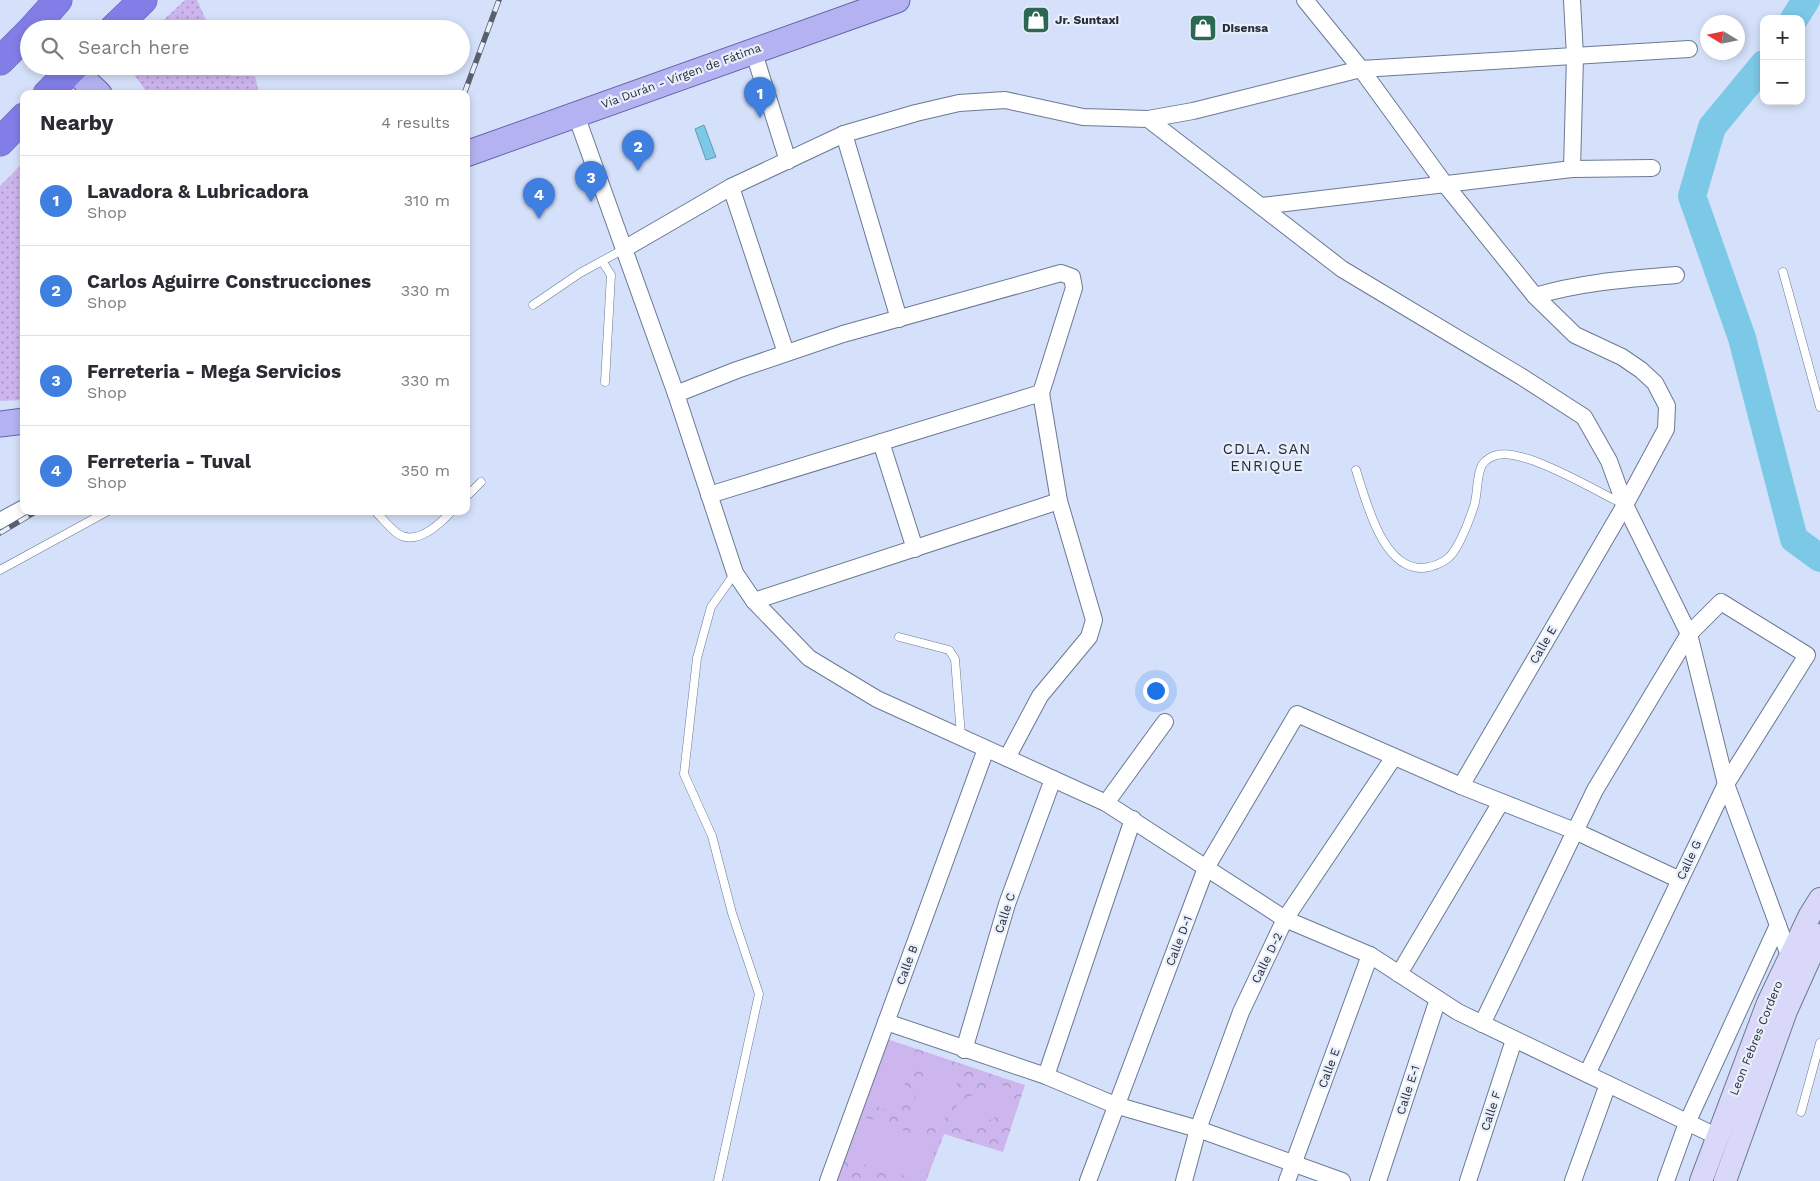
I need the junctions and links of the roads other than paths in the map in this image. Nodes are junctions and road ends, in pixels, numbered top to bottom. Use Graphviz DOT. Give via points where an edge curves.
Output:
graph roads {
  1 [pos="58,0"];
  2 [pos="142,0"];
  3 [pos="897,0"];
  4 [pos="1305,0"];
  5 [pos="1572,0"];
  6 [pos="40,20"];
  7 [pos="122,20"];
  8 [pos="20,41"];
  9 [pos="1689,49"];
  10 [pos="753,50"];
  11 [pos="1575,56"];
  12 [pos="0,62"];
  13 [pos="1361,69"];
  14 [pos="65,75"];
  15 [pos="80,75"];
  16 [pos="51,90"];
  17 [pos="95,90"];
  18 [pos="576,115"];
  19 [pos="1148,119"];
  20 [pos="20,121"];
  21 [pos="844,134"];
  22 [pos="0,142"];
  23 [pos="470,153"];
  24 [pos="788,161"];
  25 [pos="1652,168"];
  26 [pos="1572,169"];
  27 [pos="1444,183"];
  28 [pos="731,187"];
  29 [pos="1262,206"];
  30 [pos="624,249"];
  31 [pos="602,261"];
  32 [pos="1782,272"];
  33 [pos="1676,275"];
  34 [pos="1535,296"];
  35 [pos="533,305"];
  36 [pos="899,319"];
  37 [pos="786,353"];
  38 [pos="606,382"];
  39 [pos="1041,393"];
  40 [pos="676,394"];
  41 [pos="1820,407"];
  42 [pos="20,422"];
  43 [pos="0,424"];
  44 [pos="882,442"];
  45 [pos="1356,470"];
  46 [pos="481,482"];
  47 [pos="470,493"];
  48 [pos="709,495"];
  49 [pos="1059,501"];
  50 [pos="1625,505"];
  51 [pos="20,510"];
  52 [pos="101,515"];
  53 [pos="379,515"];
  54 [pos="448,515"];
  55 [pos="0,522"];
  56 [pos="915,549"];
  57 [pos="0,570"];
  58 [pos="736,573"];
  59 [pos="754,602"];
  60 [pos="1689,634"];
  61 [pos="898,637"];
  62 [pos="1165,722"];
  63 [pos="962,738"];
  64 [pos="986,749"];
  65 [pos="1394,757"];
  66 [pos="1007,758"];
  67 [pos="1053,779"];
  68 [pos="1726,784"];
  69 [pos="1461,786"];
  70 [pos="1501,802"];
  71 [pos="1106,803"];
  72 [pos="1133,819"];
  73 [pos="1575,831"];
  74 [pos="1206,868"];
  75 [pos="1680,880"];
  76 [pos="1820,899"];
  77 [pos="1285,919"];
  78 [pos="1778,925"];
  79 [pos="1820,935"];
  80 [pos="1370,955"];
  81 [pos="1803,963"];
  82 [pos="1399,974"];
  83 [pos="1438,999"];
  84 [pos="886,1022"];
  85 [pos="1482,1024"];
  86 [pos="1514,1040"];
  87 [pos="1820,1043"];
  88 [pos="964,1050"];
  89 [pos="1587,1074"];
  90 [pos="1046,1076"];
  91 [pos="1608,1084"];
  92 [pos="1115,1105"];
  93 [pos="1801,1112"];
  94 [pos="1687,1123"];
  95 [pos="1198,1129"];
  96 [pos="1716,1136"];
  97 [pos="1293,1165"];
  98 [pos="718,1181"];
  99 [pos="828,1181"];
  100 [pos="1088,1181"];
  101 [pos="1184,1181"];
  102 [pos="1287,1181"];
  103 [pos="1342,1181"];
  104 [pos="1378,1181"];
  105 [pos="1468,1181"];
  106 [pos="1573,1181"];
  107 [pos="1666,1181"];
  108 [pos="1701,1181"];
  109 [pos="1725,1181"];
  1 -- 6 [label="highway"];
  2 -- 7 [label="highway"];
  3 -- 10 [label="main road, Vía Durán - Vírgen de Fátima"];
  4 -- 13 [label="street, Calle E"];
  5 -- 11 [label="street"];
  8 -- 12 [label="highway"];
  9 -- 11 [label="street"];
  10 -- 18 [label="main road, Vía Durán - Vírgen de Fátima"];
  10 -- 24 [label="street"];
  11 -- 13 [label="street"];
  11 -- 26 [label="street"];
  13 -- 19 [label="street"];
  13 -- 27 [label="street, Calle E"];
  14 -- 16 [label="highway"];
  15 -- 17 [label="main road"];
  18 -- 23 [label="main road, Vía Durán - Vírgen de Fátima"];
  18 -- 30 [label="street"];
  19 -- 21 [label="street" via="1083,118 1004,100 985,100 916,113"];
  19 -- 29 [label="street"];
  20 -- 22 [label="highway"];
  21 -- 24 [label="street"];
  21 -- 36 [label="street"];
  24 -- 28 [label="street"];
  25 -- 26 [label="street"];
  26 -- 27 [label="street"];
  27 -- 29 [label="street"];
  27 -- 34 [label="street, Calle E"];
  28 -- 30 [label="street"];
  28 -- 37 [label="street"];
  29 -- 50 [label="street" via="1342,269 1584,417 1610,461"];
  30 -- 31 [label="lane"];
  30 -- 40 [label="street"];
  31 -- 35 [label="lane"];
  31 -- 38 [label="lane" via="611,275"];
  32 -- 41 [label="lane"];
  33 -- 34 [label="street" via="1608,280"];
  34 -- 50 [label="street, Calle E" via="1575,335 1642,370 1664,398 1666,428"];
  36 -- 37 [label="street"];
  36 -- 39 [label="street" via="1061,273 1072,277 1074,288"];
  37 -- 40 [label="street"];
  39 -- 44 [label="street"];
  39 -- 49 [label="street"];
  40 -- 48 [label="street"];
  42 -- 43 [label="main road"];
  44 -- 48 [label="street"];
  44 -- 56 [label="street"];
  45 -- 50 [label="lane" via="1373,526 1398,560 1410,567 1424,568 1451,556 1474,506 1482,465 1500,454 1530,458"];
  46 -- 47 [label="lane"];
  48 -- 58 [label="street"];
  49 -- 56 [label="street"];
  49 -- 66 [label="street" via="1094,620 1089,638 1031,711"];
  50 -- 60 [label="street"];
  50 -- 69 [label="street, Calle E"];
  51 -- 55 [label="street"];
  52 -- 57 [label="lane"];
  53 -- 54 [label="lane" via="399,535 417,537 436,527"];
  56 -- 59 [label="street"];
  58 -- 59 [label="street"];
  58 -- 98 [label="lane" via="711,607 697,658 684,774 712,836 732,913 759,994"];
  59 -- 63 [label="street" via="808,658 877,700"];
  60 -- 68 [label="street"];
  60 -- 68 [label="street, Calle G" via="1721,602 1807,655"];
  60 -- 73 [label="street" via="1595,790"];
  61 -- 63 [label="lane" via="949,650 955,660"];
  62 -- 71 [label="street"];
  63 -- 64 [label="street"];
  64 -- 66 [label="street"];
  64 -- 84 [label="street, Calle B"];
  65 -- 69 [label="street"];
  65 -- 74 [label="street, Calle D-1" via="1297,714"];
  65 -- 77 [label="street, Calle D-2"];
  66 -- 67 [label="street"];
  67 -- 71 [label="street"];
  67 -- 88 [label="street, Calle C" via="1007,904"];
  68 -- 75 [label="street, Calle G"];
  68 -- 78 [label="street"];
  69 -- 70 [label="street"];
  70 -- 73 [label="street"];
  70 -- 82 [label="street"];
  71 -- 72 [label="street"];
  72 -- 74 [label="street"];
  72 -- 90 [label="street"];
  73 -- 75 [label="street"];
  73 -- 85 [label="street"];
  74 -- 77 [label="street"];
  74 -- 92 [label="street, Calle D-1"];
  75 -- 89 [label="street, Calle G"];
  76 -- 81 [label="street, Leon Febres Cordero"];
  77 -- 80 [label="street"];
  77 -- 95 [label="street, Calle D-2" via="1241,1012"];
  78 -- 81 [label="street"];
  78 -- 94 [label="street"];
  79 -- 81 [label="street, Leon Febres Cordero"];
  80 -- 82 [label="street"];
  80 -- 97 [label="street, Calle E"];
  81 -- 96 [label="street, Leon Febres Cordero" via="1768,1003"];
  81 -- 109 [label="street, Leon Febres Cordero"];
  82 -- 83 [label="street"];
  83 -- 85 [label="street"];
  83 -- 104 [label="street, Calle E-1"];
  84 -- 88 [label="street"];
  84 -- 99 [label="street, Calle B"];
  85 -- 86 [label="street"];
  86 -- 89 [label="street"];
  86 -- 105 [label="street, Calle F"];
  87 -- 93 [label="lane"];
  88 -- 90 [label="street"];
  89 -- 91 [label="street"];
  90 -- 92 [label="street"];
  91 -- 94 [label="street"];
  91 -- 106 [label="street"];
  92 -- 95 [label="street"];
  92 -- 100 [label="street, Calle D-1"];
  94 -- 96 [label="street"];
  94 -- 107 [label="street"];
  95 -- 97 [label="street"];
  95 -- 101 [label="street, Calle D-2"];
  96 -- 108 [label="street, Leon Febres Cordero"];
  97 -- 102 [label="street, Calle E"];
  97 -- 103 [label="street"];
}
